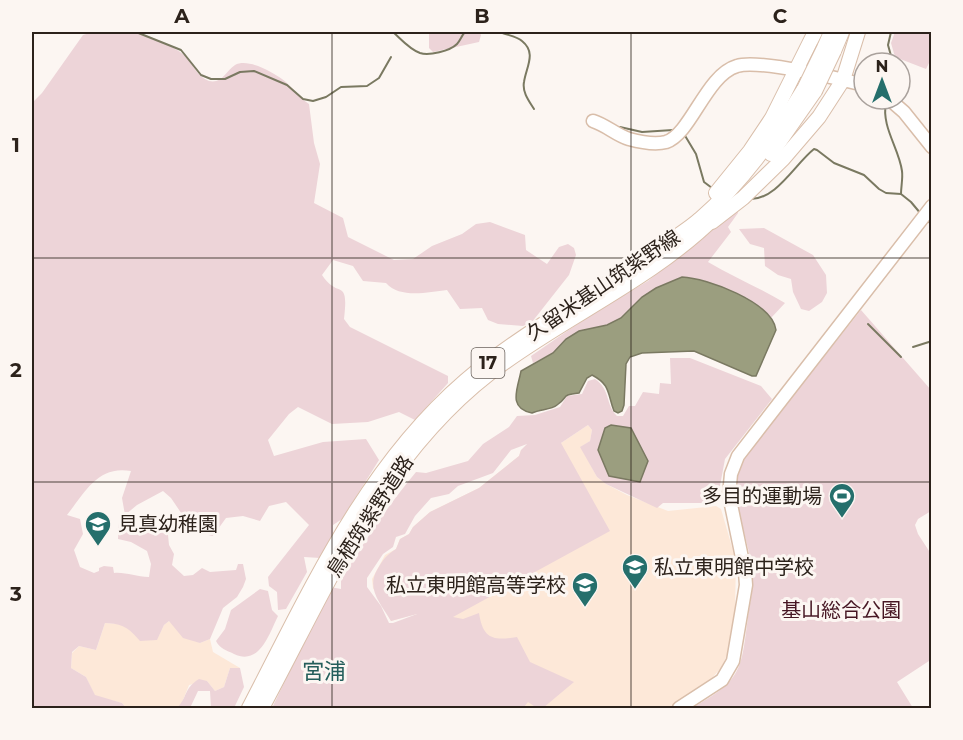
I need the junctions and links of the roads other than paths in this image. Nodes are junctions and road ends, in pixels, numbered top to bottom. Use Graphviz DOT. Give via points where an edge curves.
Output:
graph roads {
  1 [pos="815,32"];
  2 [pos="831,32"];
  3 [pos="842,32"];
  4 [pos="858,32"];
  5 [pos="829,49"];
  6 [pos="796,71"];
  7 [pos="843,80"];
  8 [pos="852,82"];
  9 [pos="903,111"];
  10 [pos="592,121"];
  11 [pos="932,147"];
  12 [pos="930,208"];
  13 [pos="703,224"];
  14 [pos="291,655"];
  15 [pos="273,661"];
  16 [pos="242,708"];
  17 [pos="249,708"];
  18 [pos="262,708"];
  19 [pos="268,708"];
  20 [pos="680,708"];
  1 -- 6 [label="main road"];
  2 -- 5 [label="main road, 17"];
  3 -- 5 [label="main road, 鳥栖筑紫野道路 / 17"];
  4 -- 7 [label="main road"];
  5 -- 13 [label="main road, 鳥栖筑紫野道路 / 17, bridge" via="798,118 747,185"];
  6 -- 7 [label="street"];
  6 -- 10 [label="street" via="747,64 726,71 679,131 665,142 622,136"];
  6 -- 13 [label="main road" via="772,118 717,192"];
  7 -- 8 [label="street"];
  7 -- 13 [label="main road" via="819,117 783,159 743,198"];
  9 -- 11 [label="street"];
  12 -- 20 [label="street" via="738,456 729,495 746,585 733,661 722,680"];
  13 -- 14 [label="main road, 鳥栖筑紫野道路 / 17" via="651,269 515,355 438,420 385,484 359,525"];
  13 -- 15 [label="main road, 久留米基山筑紫野線 / 17" via="495,357 435,409 376,480"];
  14 -- 18 [label="main road, 鳥栖筑紫野道路 / 17"];
  14 -- 19 [label="main road"];
  15 -- 16 [label="main road"];
  15 -- 17 [label="main road, 久留米基山筑紫野線 / 17"];
}
